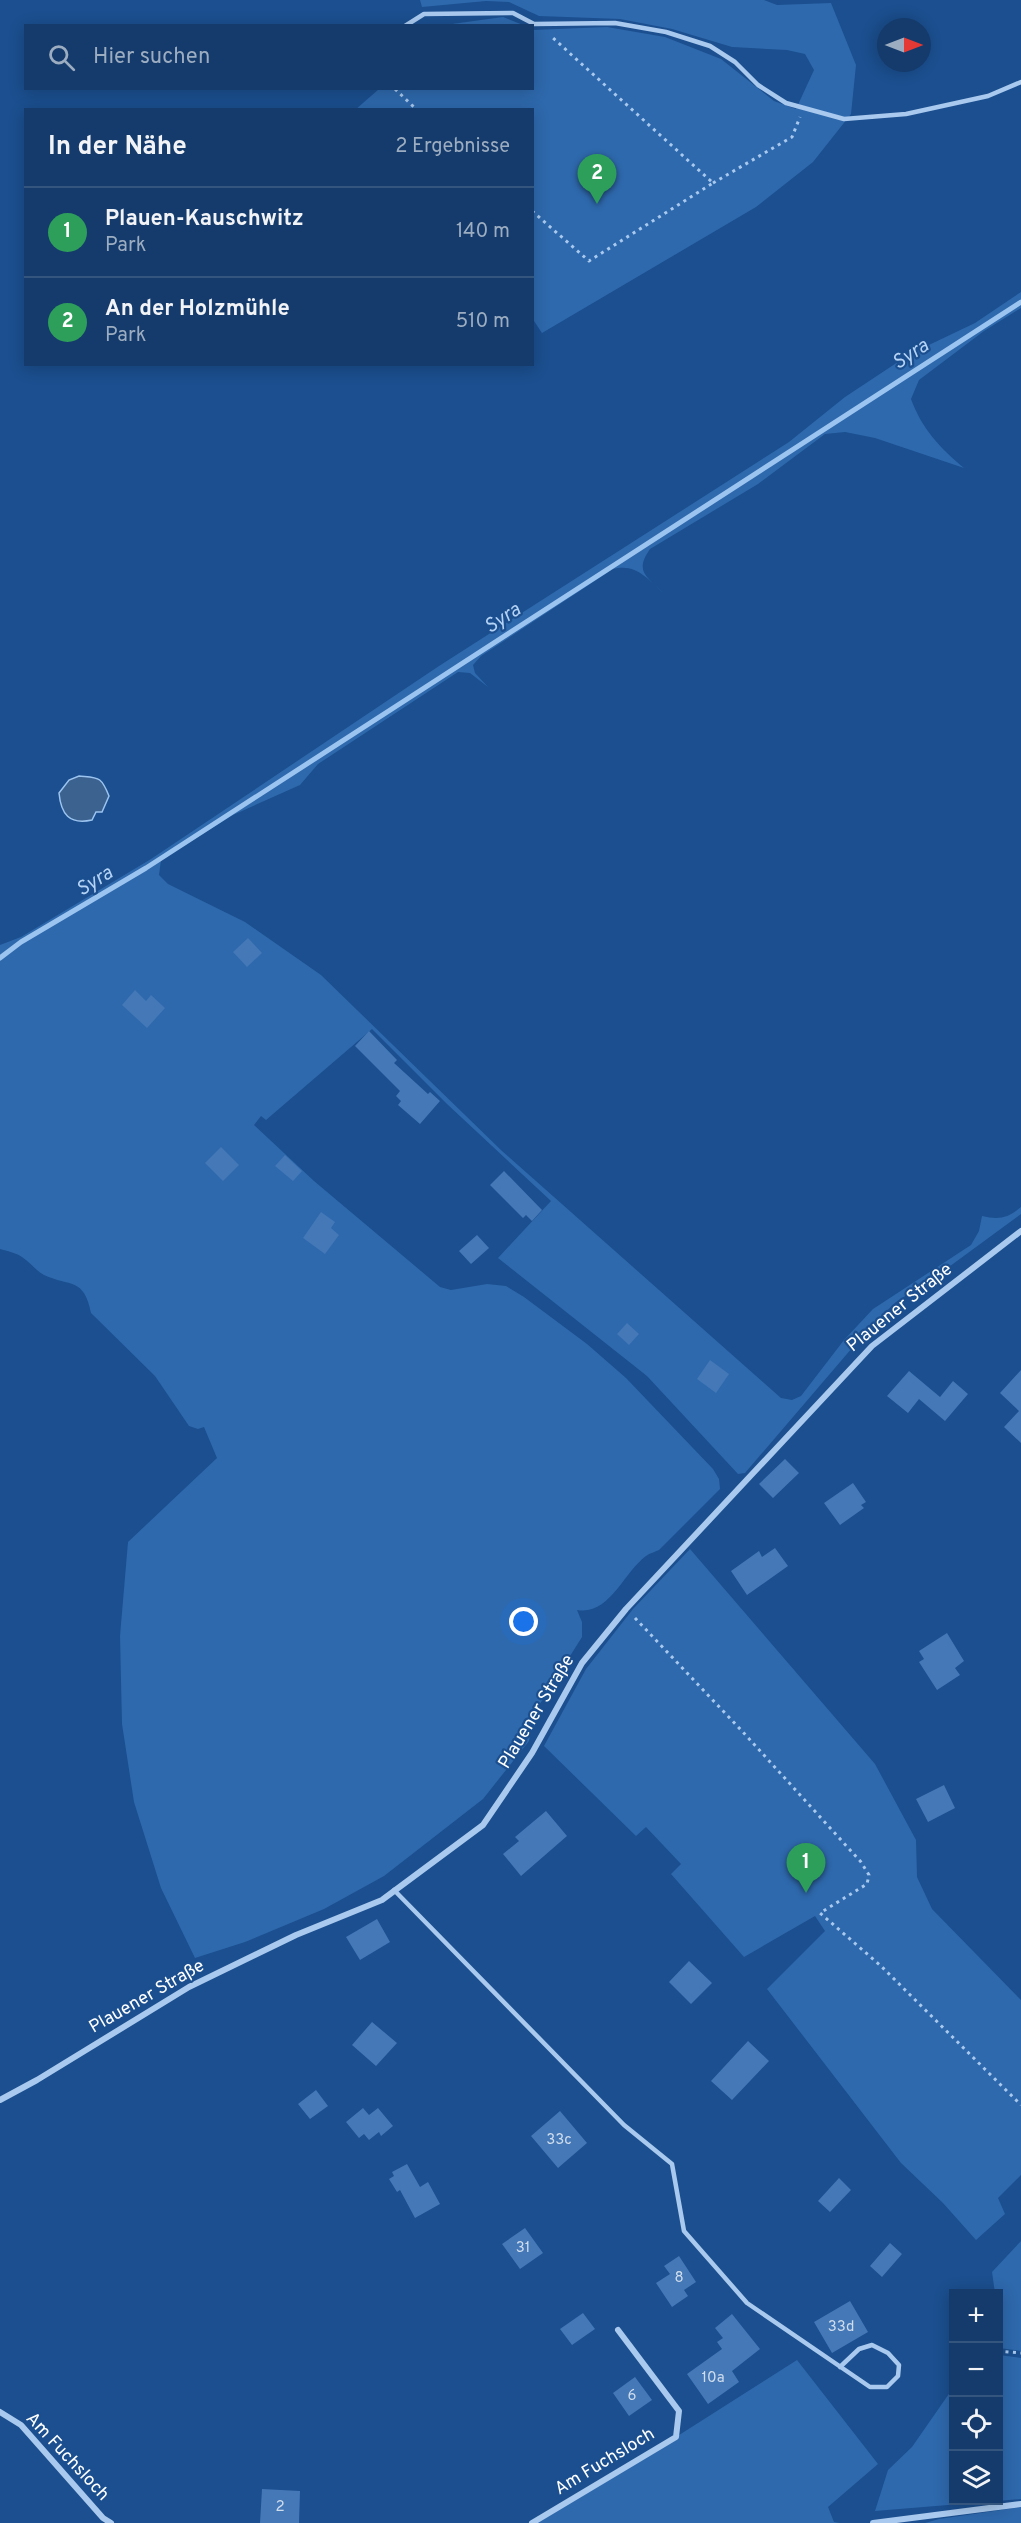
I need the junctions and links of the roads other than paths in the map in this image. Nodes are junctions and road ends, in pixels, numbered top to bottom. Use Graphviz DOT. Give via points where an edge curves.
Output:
graph roads {
  1 [pos="408,24"];
  2 [pos="534,24"];
  3 [pos="534,24"];
  4 [pos="1021,82"];
  5 [pos="1021,1231"];
  6 [pos="394,1890"];
  7 [pos="0,2100"];
  8 [pos="618,2330"];
  9 [pos="840,2367"];
  10 [pos="0,2412"];
  11 [pos="1021,2504"];
  12 [pos="111,2523"];
  13 [pos="532,2523"];
  14 [pos="874,2523"];
  1 -- 2 [label="lane" via="424,14 513,13"];
  3 -- 4 [label="lane" via="615,23 666,32 710,46 786,102 844,119 906,114 988,96"];
  5 -- 6 [label="street, Plauener Straße" via="872,1346 626,1609 582,1663 532,1753 483,1825"];
  6 -- 7 [label="street, Plauener Straße" via="382,1900 296,1935 189,1987"];
  6 -- 9 [label="lane" via="624,2125 672,2164 684,2231 747,2303"];
  8 -- 13 [label="street, Am Fuchsloch" via="679,2411 676,2437"];
  9 -- 9 [label="lane" via="870,2387 886,2387 898,2376 899,2365 888,2353 872,2345 859,2349"];
  10 -- 12 [label="street, Am Fuchsloch" via="21,2425"];
  11 -- 14 [label="street"];
}
